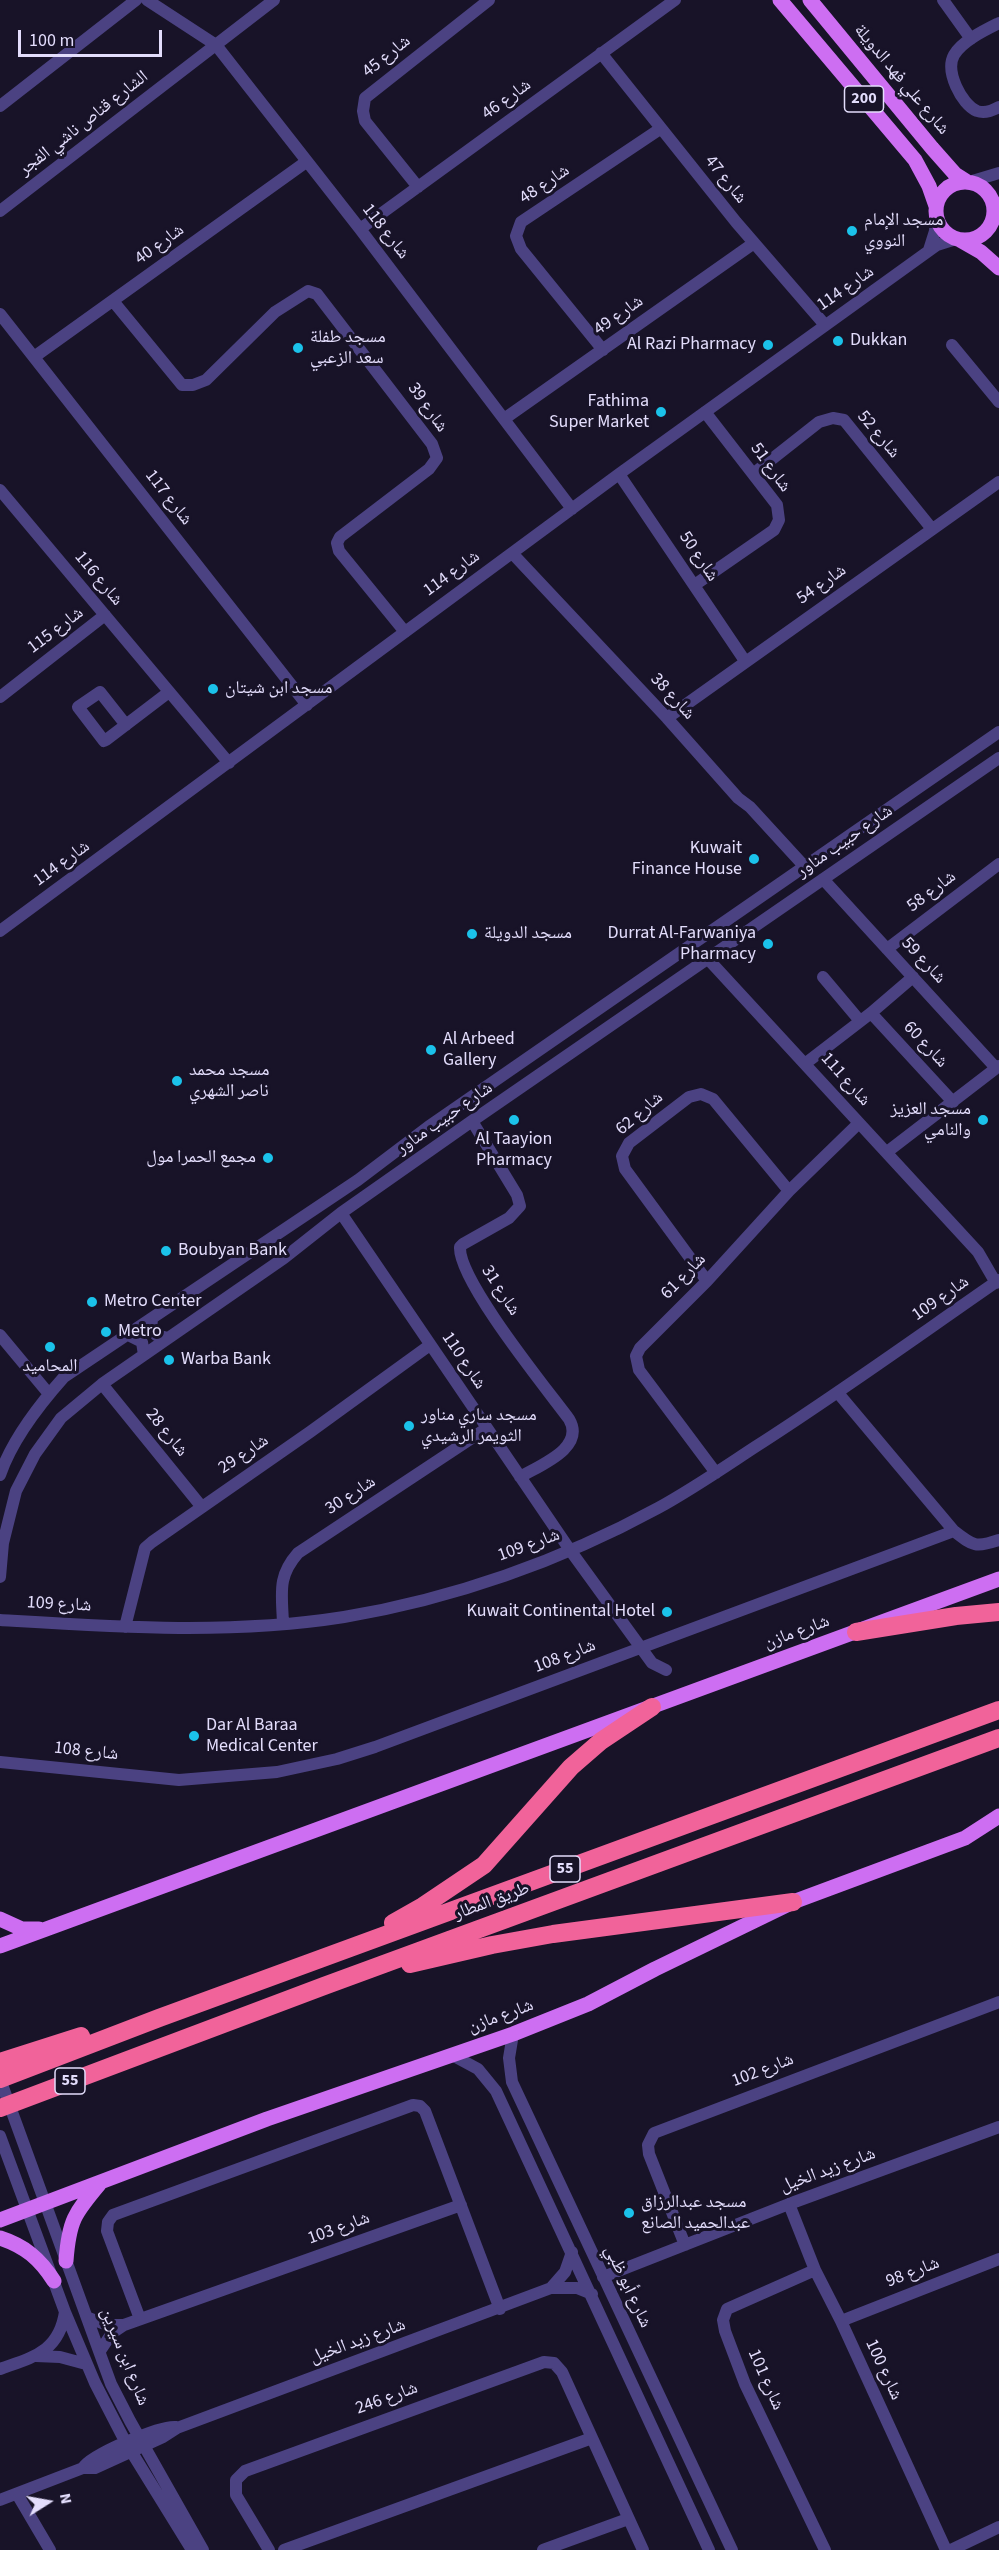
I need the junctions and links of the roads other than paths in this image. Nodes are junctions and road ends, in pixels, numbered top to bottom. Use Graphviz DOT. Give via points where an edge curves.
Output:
graph roads {
  1 [pos="136,0"];
  2 [pos="147,0"];
  3 [pos="274,0"];
  4 [pos="489,0"];
  5 [pos="675,0"];
  6 [pos="780,0"];
  7 [pos="810,0"];
  8 [pos="943,0"];
  9 [pos="999,23"];
  10 [pos="972,39"];
  11 [pos="216,45"];
  12 [pos="601,53"];
  13 [pos="0,106"];
  14 [pos="999,107"];
  15 [pos="660,129"];
  16 [pos="306,162"];
  17 [pos="999,172"];
  18 [pos="968,182"];
  19 [pos="418,187"];
  20 [pos="936,209"];
  21 [pos="0,211"];
  22 [pos="996,215"];
  23 [pos="360,229"];
  24 [pos="958,239"];
  25 [pos="754,243"];
  26 [pos="929,250"];
  27 [pos="999,268"];
  28 [pos="113,301"];
  29 [pos="0,314"];
  30 [pos="825,325"];
  31 [pos="952,345"];
  32 [pos="603,350"];
  33 [pos="34,357"];
  34 [pos="999,402"];
  35 [pos="705,412"];
  36 [pos="504,418"];
  37 [pos="620,474"];
  38 [pos="753,474"];
  39 [pos="999,482"];
  40 [pos="0,490"];
  41 [pos="572,509"];
  42 [pos="932,529"];
  43 [pos="512,553"];
  44 [pos="696,584"];
  45 [pos="105,615"];
  46 [pos="405,632"];
  47 [pos="745,661"];
  48 [pos="169,692"];
  49 [pos="0,697"];
  50 [pos="307,705"];
  51 [pos="667,718"];
  52 [pos="126,725"];
  53 [pos="999,732"];
  54 [pos="999,758"];
  55 [pos="229,764"];
  56 [pos="904,797"];
  57 [pos="913,817"];
  58 [pos="999,864"];
  59 [pos="804,867"];
  60 [pos="823,879"];
  61 [pos="0,931"];
  62 [pos="887,949"];
  63 [pos="708,959"];
  64 [pos="823,977"];
  65 [pos="913,977"];
  66 [pos="871,1013"];
  67 [pos="860,1021"];
  68 [pos="579,1023"];
  69 [pos="596,1035"];
  70 [pos="806,1063"];
  71 [pos="998,1067"];
  72 [pos="953,1102"];
  73 [pos="472,1121"];
  74 [pos="859,1123"];
  75 [pos="887,1152"];
  76 [pos="376,1166"];
  77 [pos="385,1183"];
  78 [pos="789,1191"];
  79 [pos="341,1213"];
  80 [pos="707,1281"];
  81 [pos="997,1282"];
  82 [pos="152,1318"];
  83 [pos="0,1335"];
  84 [pos="128,1335"];
  85 [pos="168,1338"];
  86 [pos="430,1345"];
  87 [pos="144,1355"];
  88 [pos="102,1384"];
  89 [pos="838,1393"];
  90 [pos="49,1394"];
  91 [pos="487,1428"];
  92 [pos="716,1473"];
  93 [pos="0,1475"];
  94 [pos="520,1477"];
  95 [pos="201,1506"];
  96 [pos="954,1531"];
  97 [pos="999,1540"];
  98 [pos="570,1550"];
  99 [pos="0,1577"];
  100 [pos="999,1579"];
  101 [pos="999,1612"];
  102 [pos="0,1620"];
  103 [pos="283,1624"];
  104 [pos="125,1627"];
  105 [pos="856,1632"];
  106 [pos="641,1647"];
  107 [pos="666,1670"];
  108 [pos="652,1707"];
  109 [pos="999,1710"];
  110 [pos="999,1737"];
  111 [pos="0,1762"];
  112 [pos="999,1816"];
  113 [pos="999,1826"];
  114 [pos="965,1838"];
  115 [pos="793,1902"];
  116 [pos="0,1919"];
  117 [pos="59,1924"];
  118 [pos="0,1946"];
  119 [pos="345,1950"];
  120 [pos="324,1986"];
  121 [pos="999,2002"];
  122 [pos="128,2026"];
  123 [pos="513,2034"];
  124 [pos="452,2055"];
  125 [pos="0,2062"];
  126 [pos="0,2079"];
  127 [pos="0,2108"];
  128 [pos="999,2127"];
  129 [pos="0,2136"];
  130 [pos="556,2179"];
  131 [pos="103,2180"];
  132 [pos="540,2190"];
  133 [pos="44,2202"];
  134 [pos="789,2204"];
  135 [pos="460,2205"];
  136 [pos="26,2209"];
  137 [pos="0,2220"];
  138 [pos="0,2238"];
  139 [pos="685,2245"];
  140 [pos="572,2252"];
  141 [pos="999,2259"];
  142 [pos="66,2261"];
  143 [pos="815,2270"];
  144 [pos="603,2277"];
  145 [pos="54,2281"];
  146 [pos="551,2288"];
  147 [pos="592,2294"];
  148 [pos="500,2309"];
  149 [pos="65,2312"];
  150 [pos="89,2318"];
  151 [pos="140,2319"];
  152 [pos="841,2321"];
  153 [pos="124,2325"];
  154 [pos="100,2351"];
  155 [pos="39,2354"];
  156 [pos="87,2364"];
  157 [pos="0,2369"];
  158 [pos="592,2438"];
  159 [pos="142,2442"];
  160 [pos="129,2447"];
  161 [pos="16,2493"];
  162 [pos="0,2500"];
  163 [pos="628,2519"];
  164 [pos="999,2527"];
  165 [pos="731,2548"];
  166 [pos="50,2550"];
  167 [pos="192,2550"];
  168 [pos="203,2550"];
  169 [pos="269,2550"];
  170 [pos="284,2550"];
  171 [pos="543,2550"];
  172 [pos="643,2550"];
  173 [pos="709,2550"];
  174 [pos="825,2550"];
  175 [pos="948,2550"];
  1 -- 13 [label="street"];
  2 -- 11 [label="street, شارع 118"];
  3 -- 11 [label="street, الشارع قناص ناشي الفجر"];
  4 -- 19 [label="street, شارع 45" via="365,98 365,121"];
  5 -- 12 [label="street, شارع 46"];
  6 -- 20 [label="main road, 200" via="915,160"];
  7 -- 18 [label="main road, شارع علي فهد الدويلة / 200" via="932,148 955,174"];
  8 -- 10 [label="street"];
  9 -- 10 [label="street"];
  10 -- 14 [label="street" via="954,54 951,73 955,85 978,111"];
  11 -- 16 [label="street, شارع 118"];
  11 -- 21 [label="street, الشارع قناص ناشي الفجر"];
  12 -- 15 [label="street, شارع 47"];
  12 -- 19 [label="street, شارع 46"];
  15 -- 25 [label="street, شارع 47"];
  15 -- 32 [label="street, شارع 48" via="521,222 516,236 521,249"];
  16 -- 23 [label="street, شارع 118"];
  16 -- 28 [label="street, شارع 40"];
  17 -- 18 [label="street"];
  18 -- 20 [label="main road" via="958,182 943,191"];
  18 -- 22 [label="main road, 200" via="985,189"];
  19 -- 23 [label="street, شارع 46"];
  20 -- 24 [label="main road, 200" via="942,228"];
  20 -- 26 [label="street"];
  22 -- 24 [label="main road, 200" via="981,235"];
  23 -- 36 [label="street, شارع 118"];
  24 -- 26 [label="street, شارع 114"];
  24 -- 27 [label="main road, 200"];
  25 -- 30 [label="street, شارع 47"];
  25 -- 32 [label="street, شارع 49"];
  26 -- 30 [label="street, شارع 114"];
  28 -- 33 [label="street, شارع 40"];
  28 -- 46 [label="street, شارع 39" via="182,385 193,385 206,380 275,312 308,291 317,294 432,444 437,458 429,469 337,543"];
  29 -- 33 [label="street, شارع 117"];
  30 -- 35 [label="street, شارع 114"];
  31 -- 34 [label="street"];
  32 -- 36 [label="street, شارع 49"];
  33 -- 50 [label="street, شارع 117"];
  35 -- 37 [label="street, شارع 114"];
  35 -- 38 [label="street, شارع 51"];
  36 -- 41 [label="street, شارع 118"];
  37 -- 41 [label="street, شارع 114"];
  37 -- 44 [label="street, شارع 50"];
  38 -- 42 [label="street, شارع 52" via="819,422 844,420"];
  38 -- 44 [label="street, شارع 51" via="777,505 779,519 774,530"];
  39 -- 42 [label="street, شارع 54"];
  40 -- 45 [label="street, شارع 116"];
  41 -- 43 [label="street, شارع 114"];
  42 -- 47 [label="street, شارع 54"];
  43 -- 46 [label="street, شارع 114"];
  43 -- 51 [label="street, شارع 38"];
  44 -- 47 [label="street, شارع 50"];
  45 -- 48 [label="street, شارع 116"];
  45 -- 49 [label="street, شارع 115"];
  46 -- 50 [label="street, شارع 114"];
  47 -- 51 [label="street, شارع 54"];
  48 -- 52 [label="street"];
  48 -- 55 [label="street, شارع 116"];
  50 -- 55 [label="street, شارع 114"];
  51 -- 59 [label="street, شارع 38"];
  53 -- 56 [label="street, شارع حبيب مناور"];
  54 -- 57 [label="street, شارع حبيب مناور"];
  55 -- 61 [label="street, شارع 114"];
  56 -- 57 [label="street" via="899,806 900,817"];
  56 -- 59 [label="street, شارع حبيب مناور"];
  57 -- 60 [label="street, شارع حبيب مناور"];
  58 -- 62 [label="street, شارع 58"];
  59 -- 68 [label="street, شارع حبيب مناور"];
  60 -- 62 [label="street, شارع 59"];
  60 -- 63 [label="street, شارع حبيب مناور"];
  62 -- 65 [label="street, شارع 59"];
  63 -- 69 [label="street, شارع حبيب مناور"];
  63 -- 70 [label="street, شارع 111"];
  64 -- 67 [label="street"];
  65 -- 66 [label="street"];
  65 -- 71 [label="street, شارع 59"];
  66 -- 67 [label="street"];
  66 -- 72 [label="street, شارع 60"];
  67 -- 70 [label="street"];
  68 -- 69 [label="street" via="582,1034"];
  68 -- 76 [label="street, شارع حبيب مناور"];
  69 -- 73 [label="street, شارع حبيب مناور"];
  70 -- 74 [label="street, شارع 111"];
  71 -- 72 [label="street"];
  72 -- 75 [label="street"];
  73 -- 77 [label="street, شارع حبيب مناور"];
  73 -- 94 [label="street, شارع 31" via="520,1206 509,1218 463,1244 460,1261 482,1299 569,1419 574,1433 567,1448"];
  74 -- 75 [label="street, شارع 111"];
  74 -- 78 [label="street, شارع 61"];
  75 -- 81 [label="street, شارع 111" via="978,1252"];
  76 -- 77 [label="street" via="387,1172 389,1178"];
  76 -- 82 [label="street, شارع حبيب مناور"];
  77 -- 79 [label="street, شارع حبيب مناور"];
  78 -- 80 [label="street, شارع 61"];
  78 -- 80 [label="street, شارع 62" via="713,1099 701,1094 689,1097 629,1143 622,1156 625,1169"];
  79 -- 85 [label="street, شارع حبيب مناور" via="284,1258"];
  79 -- 86 [label="street, شارع 110"];
  80 -- 92 [label="street, شارع 61" via="636,1356 639,1370"];
  81 -- 89 [label="street, شارع 109"];
  82 -- 84 [label="street, شارع حبيب مناور"];
  82 -- 85 [label="street" via="151,1329"];
  83 -- 90 [label="street"];
  84 -- 87 [label="street" via="142,1342"];
  84 -- 90 [label="street, شارع حبيب مناور" via="64,1377"];
  85 -- 87 [label="street, شارع حبيب مناور"];
  86 -- 91 [label="street, شارع 110"];
  86 -- 95 [label="street, شارع 29"];
  87 -- 88 [label="street, شارع حبيب مناور"];
  88 -- 95 [label="street, شارع 28"];
  88 -- 99 [label="street, شارع حبيب مناور" via="61,1418 35,1454 16,1491 3,1543"];
  89 -- 92 [label="street, شارع 109"];
  89 -- 96 [label="street"];
  90 -- 93 [label="street, شارع حبيب مناور" via="6,1456"];
  91 -- 94 [label="street, شارع 110"];
  91 -- 103 [label="street, شارع 30" via="298,1553 286,1566 282,1582"];
  92 -- 98 [label="street, شارع 109" via="659,1508"];
  94 -- 98 [label="street, شارع 110"];
  95 -- 104 [label="street, شارع 29" via="145,1548"];
  96 -- 97 [label="street" via="973,1545"];
  96 -- 106 [label="street, شارع 108"];
  98 -- 103 [label="street, شارع 109" via="514,1572 400,1606"];
  98 -- 106 [label="street, شارع 110"];
  100 -- 105 [label="main road, شارع مازن"];
  101 -- 105 [label="highway"];
  102 -- 104 [label="street, شارع 109"];
  103 -- 104 [label="street, شارع 109" via="201,1629"];
  105 -- 108 [label="main road, شارع مازن"];
  106 -- 107 [label="street, شارع 110" via="652,1663"];
  106 -- 111 [label="street, شارع 108" via="375,1747 286,1770 179,1780"];
  108 -- 117 [label="main road, شارع مازن"];
  108 -- 119 [label="highway" via="601,1741 571,1767 484,1864 423,1906"];
  109 -- 119 [label="highway, طريق المطار / 55"];
  110 -- 120 [label="highway, طريق المطار / 55"];
  112 -- 114 [label="main road, شارع مازن"];
  113 -- 114 [label="main road"];
  114 -- 115 [label="main road, شارع مازن"];
  115 -- 120 [label="highway" via="492,1945"];
  115 -- 123 [label="main road, شارع مازن" via="588,2004"];
  116 -- 117 [label="main road" via="22,1929"];
  117 -- 118 [label="main road, شارع مازن"];
  119 -- 122 [label="highway, طريق المطار / 55"];
  120 -- 127 [label="highway, طريق المطار / 55"];
  121 -- 139 [label="street, شارع 102" via="654,2133 648,2145 649,2154"];
  122 -- 125 [label="highway"];
  122 -- 126 [label="highway, طريق المطار / 55"];
  123 -- 124 [label="main road, شارع مازن"];
  123 -- 130 [label="street, شارع أبو ظبي" via="509,2058 512,2082"];
  124 -- 131 [label="main road, شارع مازن"];
  124 -- 132 [label="street, شارع أبو ظبي" via="478,2069 490,2081"];
  126 -- 133 [label="street"];
  128 -- 134 [label="street, شارع زيد الخيل"];
  129 -- 136 [label="street"];
  130 -- 132 [label="street" via="544,2181"];
  130 -- 144 [label="street, شارع أبو ظبي"];
  131 -- 133 [label="main road, شارع مازن"];
  131 -- 142 [label="main road" via="75,2213"];
  132 -- 140 [label="street, شارع أبو ظبي"];
  133 -- 136 [label="main road, شارع مازن"];
  133 -- 142 [label="street, شارع ابن سيرين"];
  134 -- 139 [label="street, شارع زيد الخيل"];
  134 -- 143 [label="street, شارع 100"];
  135 -- 148 [label="street"];
  135 -- 151 [label="street, شارع 103"];
  135 -- 151 [label="street" via="425,2111 416,2105 409,2106 113,2215 107,2231"];
  136 -- 137 [label="main road, شارع مازن"];
  136 -- 145 [label="street, شارع ابن سيرين"];
  138 -- 145 [label="main road" via="30,2252"];
  139 -- 144 [label="street, شارع زيد الخيل"];
  140 -- 146 [label="street" via="565,2272"];
  140 -- 147 [label="street, شارع أبو ظبي"];
  141 -- 152 [label="street, شارع 98"];
  142 -- 150 [label="street, شارع ابن سيرين"];
  143 -- 152 [label="street, شارع 100"];
  143 -- 174 [label="street, شارع 101" via="727,2309 723,2320 745,2384"];
  144 -- 165 [label="street, شارع أبو ظبي"];
  145 -- 149 [label="street, شارع ابن سيرين"];
  146 -- 147 [label="street, شارع زيد الخيل" via="577,2288"];
  146 -- 148 [label="street, شارع زيد الخيل"];
  147 -- 173 [label="street, شارع أبو ظبي"];
  148 -- 159 [label="street, شارع زيد الخيل"];
  149 -- 155 [label="street" via="56,2338"];
  149 -- 156 [label="street, شارع ابن سيرين"];
  150 -- 153 [label="street, شارع 103" via="107,2325"];
  150 -- 154 [label="street, شارع ابن سيرين"];
  151 -- 153 [label="street, شارع 103"];
  152 -- 175 [label="street, شارع 100"];
  153 -- 154 [label="street, شارع 103" via="112,2333"];
  154 -- 159 [label="street, شارع ابن سيرين" via="111,2384"];
  155 -- 156 [label="street"];
  155 -- 157 [label="street"];
  156 -- 160 [label="street, شارع ابن سيرين"];
  158 -- 163 [label="street"];
  158 -- 169 [label="street, شارع 246" via="562,2372 554,2363 540,2363 248,2469 237,2480 236,2495"];
  158 -- 170 [label="street"];
  159 -- 160 [label="street, شارع زيد الخيل"];
  159 -- 168 [label="street, شارع ابن سيرين"];
  160 -- 161 [label="street, شارع زيد الخيل" via="95,2468 83,2468"];
  160 -- 167 [label="street, شارع ابن سيرين"];
  161 -- 162 [label="street, شارع زيد الخيل"];
  161 -- 166 [label="street"];
  163 -- 171 [label="street"];
  163 -- 172 [label="street"];
  164 -- 175 [label="street"];
}
